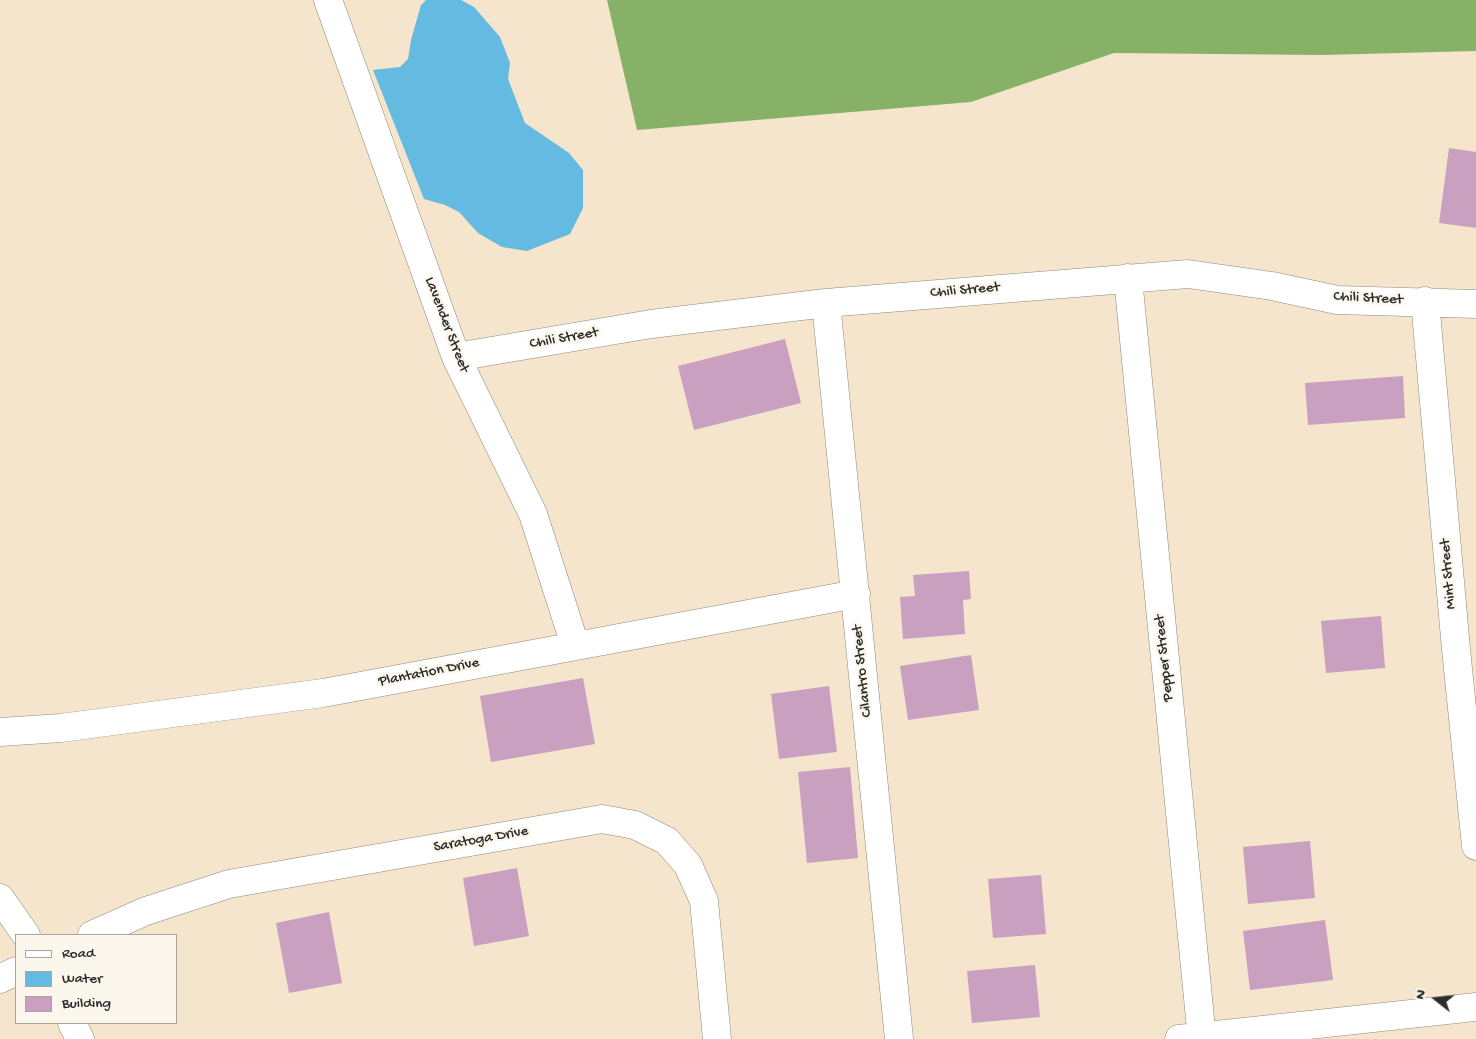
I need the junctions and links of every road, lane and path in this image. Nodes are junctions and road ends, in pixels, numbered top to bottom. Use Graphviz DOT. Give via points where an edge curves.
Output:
graph roads {
  1 [pos="328,0"];
  2 [pos="1128,278"];
  3 [pos="1425,301"];
  4 [pos="826,302"];
  5 [pos="1476,304"];
  6 [pos="456,358"];
  7 [pos="856,594"];
  8 [pos="575,645"];
  9 [pos="0,732"];
  10 [pos="1476,846"];
  11 [pos="0,898"];
  12 [pos="25,934"];
  13 [pos="94,934"];
  14 [pos="15,972"];
  15 [pos="0,979"];
  16 [pos="1476,1007"];
  17 [pos="72,1024"];
  18 [pos="1194,1038"];
  19 [pos="80,1039"];
  20 [pos="717,1039"];
  21 [pos="899,1039"];
  1 -- 6 [label="street, Lavender Street"];
  2 -- 3 [label="street, Chili Street" via="1188,274 1272,286 1338,300"];
  2 -- 4 [label="street, Chili Street"];
  2 -- 18 [label="street, Pepper Street"];
  3 -- 5 [label="street, Chili Street"];
  3 -- 10 [label="street, Mint Street"];
  4 -- 6 [label="street, Chili Street" via="651,324"];
  4 -- 7 [label="street, Cilantro Street"];
  6 -- 8 [label="street, Lavender Street" via="533,514"];
  7 -- 8 [label="street, Plantation Drive"];
  7 -- 21 [label="street, Cilantro Street"];
  8 -- 9 [label="street, Plantation Drive" via="322,693 62,728"];
  11 -- 12 [label="street"];
  13 -- 20 [label="street, Saratoga Drive" via="146,911 229,884 602,819 635,825 668,841 688,865 704,900"];
  14 -- 15 [label="street"];
  16 -- 18 [label="street"];
  17 -- 19 [label="street"];
}
